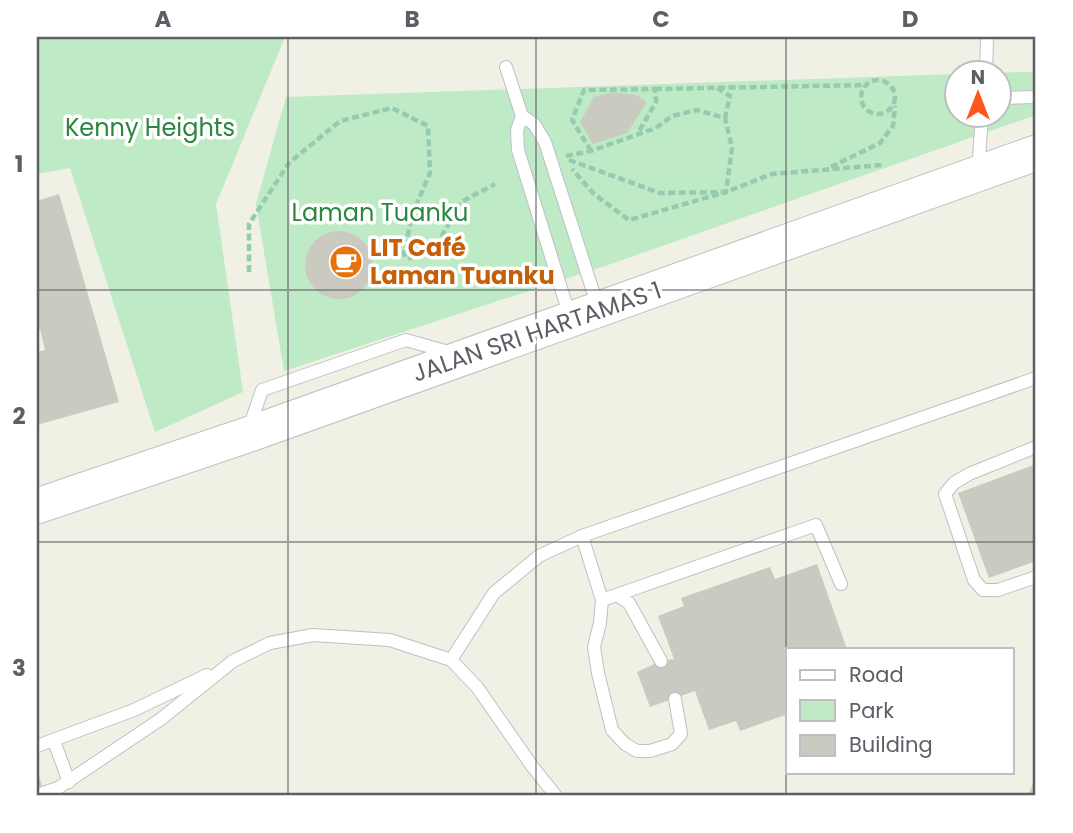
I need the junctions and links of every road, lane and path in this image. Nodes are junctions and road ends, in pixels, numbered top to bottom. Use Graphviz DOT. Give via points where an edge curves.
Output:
graph roads {
  1 [pos="987,37"];
  2 [pos="986,60"];
  3 [pos="506,67"];
  4 [pos="865,85"];
  5 [pos="717,87"];
  6 [pos="655,89"];
  7 [pos="1036,97"];
  8 [pos="1014,98"];
  9 [pos="895,101"];
  10 [pos="522,116"];
  11 [pos="725,118"];
  12 [pos="981,130"];
  13 [pos="637,134"];
  14 [pos="590,151"];
  15 [pos="1036,153"];
  16 [pos="562,157"];
  17 [pos="882,164"];
  18 [pos="827,169"];
  19 [pos="977,174"];
  20 [pos="495,184"];
  21 [pos="726,192"];
  22 [pos="249,272"];
  23 [pos="585,315"];
  24 [pos="1036,378"];
  25 [pos="1036,447"];
  26 [pos="37,506"];
  27 [pos="582,536"];
  28 [pos="1036,577"];
  29 [pos="841,584"];
  30 [pos="617,595"];
  31 [pos="602,600"];
  32 [pos="451,660"];
  33 [pos="661,662"];
  34 [pos="223,668"];
  35 [pos="675,699"];
  36 [pos="54,741"];
  37 [pos="37,746"];
  38 [pos="69,782"];
  39 [pos="37,795"];
  40 [pos="556,796"];
  1 -- 2 [label="lane"];
  3 -- 10 [label="lane"];
  4 -- 5 [label="path"];
  4 -- 9 [label="path" via="886,81 894,90"];
  4 -- 9 [label="path" via="861,102 867,111 884,113"];
  5 -- 6 [label="path"];
  5 -- 11 [label="path" via="730,96"];
  6 -- 13 [label="path" via="656,102"];
  6 -- 14 [label="path" via="584,90 572,120"];
  7 -- 8 [label="lane"];
  9 -- 18 [label="path" via="892,126 880,143"];
  10 -- 23 [label="lane" via="518,150"];
  10 -- 23 [label="lane" via="534,124 545,142"];
  11 -- 13 [label="path" via="697,110 672,116"];
  11 -- 21 [label="path" via="732,149"];
  12 -- 19 [label="lane"];
  13 -- 14 [label="path"];
  14 -- 16 [label="path"];
  15 -- 19 [label="street, JALAN SRI HARTAMAS 1"];
  16 -- 21 [label="path" via="660,193"];
  16 -- 21 [label="path" via="594,194 629,220"];
  17 -- 18 [label="path"];
  18 -- 21 [label="path" via="772,174"];
  19 -- 23 [label="street, JALAN SRI HARTAMAS 1"];
  20 -- 22 [label="path" via="461,202 435,247 408,259 404,254 412,215 430,173 428,126 392,108 340,121 289,163 248,224"];
  23 -- 26 [label="street, JALAN SRI HARTAMAS 1"];
  24 -- 27 [label="lane"];
  25 -- 28 [label="lane" via="969,474 945,494 974,580 983,590 998,590"];
  27 -- 31 [label="lane"];
  27 -- 32 [label="lane" via="539,556 494,593"];
  29 -- 30 [label="lane" via="816,525"];
  30 -- 31 [label="lane"];
  30 -- 33 [label="lane" via="629,603"];
  31 -- 35 [label="lane" via="594,647 612,730 637,751 672,744 681,734"];
  32 -- 34 [label="lane" via="390,640 313,635 270,643"];
  32 -- 40 [label="lane" via="477,687"];
  34 -- 36 [label="lane"];
  34 -- 38 [label="lane" via="161,719"];
  36 -- 37 [label="lane"];
  36 -- 38 [label="lane"];
  38 -- 39 [label="lane"];
}
